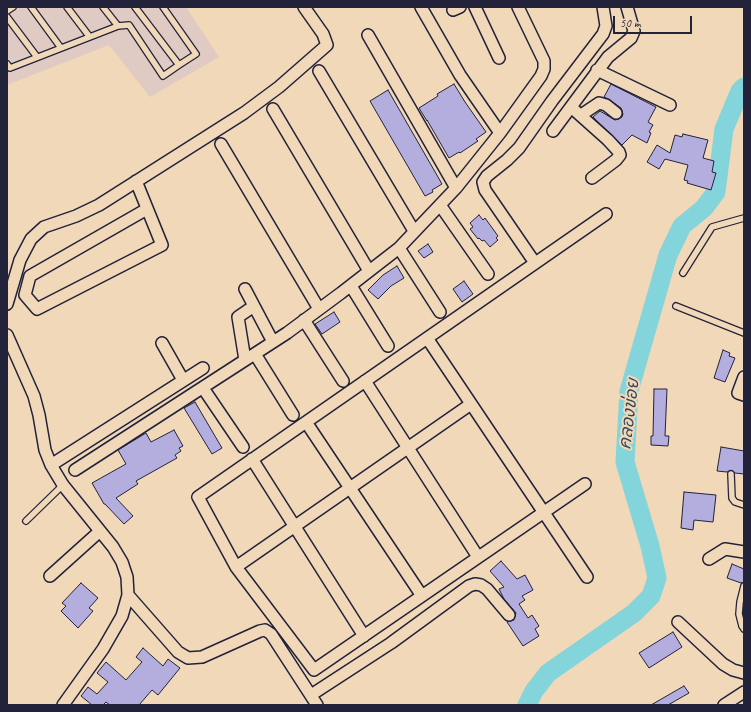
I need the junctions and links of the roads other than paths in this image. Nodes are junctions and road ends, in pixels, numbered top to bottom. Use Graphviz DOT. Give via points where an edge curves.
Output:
graph roads {
  1 [pos="13,7"];
  2 [pos="31,7"];
  3 [pos="67,7"];
  4 [pos="103,7"];
  5 [pos="135,7"];
  6 [pos="163,7"];
  7 [pos="304,7"];
  8 [pos="421,7"];
  9 [pos="475,7"];
  10 [pos="518,7"];
  11 [pos="603,7"];
  12 [pos="627,7"];
  13 [pos="7,11"];
  14 [pos="7,17"];
  15 [pos="118,26"];
  16 [pos="368,35"];
  17 [pos="89,36"];
  18 [pos="61,48"];
  19 [pos="37,57"];
  20 [pos="499,58"];
  21 [pos="7,64"];
  22 [pos="179,65"];
  23 [pos="597,70"];
  24 [pos="319,71"];
  25 [pos="670,105"];
  26 [pos="571,106"];
  27 [pos="273,109"];
  28 [pos="616,113"];
  29 [pos="581,115"];
  30 [pos="553,131"];
  31 [pos="500,133"];
  32 [pos="221,144"];
  33 [pos="592,178"];
  34 [pos="136,181"];
  35 [pos="456,188"];
  36 [pos="440,205"];
  37 [pos="148,209"];
  38 [pos="606,214"];
  39 [pos="744,218"];
  40 [pos="414,231"];
  41 [pos="399,248"];
  42 [pos="535,263"];
  43 [pos="369,271"];
  44 [pos="683,273"];
  45 [pos="488,274"];
  46 [pos="351,286"];
  47 [pos="245,289"];
  48 [pos="7,304"];
  49 [pos="254,306"];
  50 [pos="676,306"];
  51 [pos="319,309"];
  52 [pos="440,312"];
  53 [pos="304,320"];
  54 [pos="744,333"];
  55 [pos="7,335"];
  56 [pos="427,338"];
  57 [pos="273,342"];
  58 [pos="162,343"];
  59 [pos="388,346"];
  60 [pos="255,354"];
  61 [pos="245,360"];
  62 [pos="203,368"];
  63 [pos="744,377"];
  64 [pos="183,380"];
  65 [pos="343,381"];
  66 [pos="365,381"];
  67 [pos="203,388"];
  68 [pos="744,395"];
  69 [pos="471,404"];
  70 [pos="293,416"];
  71 [pos="306,422"];
  72 [pos="243,447"];
  73 [pos="408,448"];
  74 [pos="252,459"];
  75 [pos="51,465"];
  76 [pos="75,470"];
  77 [pos="731,474"];
  78 [pos="585,484"];
  79 [pos="63,485"];
  80 [pos="350,488"];
  81 [pos="744,504"];
  82 [pos="543,512"];
  83 [pos="26,522"];
  84 [pos="294,526"];
  85 [pos="100,531"];
  86 [pos="744,552"];
  87 [pos="478,557"];
  88 [pos="709,559"];
  89 [pos="236,567"];
  90 [pos="50,576"];
  91 [pos="586,577"];
  92 [pos="744,586"];
  93 [pos="128,595"];
  94 [pos="422,596"];
  95 [pos="509,615"];
  96 [pos="678,622"];
  97 [pos="744,629"];
  98 [pos="364,636"];
  99 [pos="744,673"];
  100 [pos="744,692"];
  101 [pos="311,695"];
  102 [pos="63,705"];
  103 [pos="317,705"];
  104 [pos="724,705"];
  1 -- 13 [label="lane"];
  2 -- 18 [label="lane"];
  3 -- 17 [label="lane"];
  4 -- 15 [label="lane"];
  5 -- 22 [label="lane"];
  6 -- 22 [label="lane" via="196,54"];
  7 -- 34 [label="street" via="323,34 327,45 279,87 250,108"];
  8 -- 31 [label="street" via="460,75"];
  9 -- 20 [label="street"];
  10 -- 31 [label="street" via="544,61 544,69"];
  11 -- 42 [label="street" via="606,26 603,34 519,148 483,182 485,190"];
  12 -- 23 [label="street" via="633,34"];
  14 -- 19 [label="lane"];
  15 -- 17 [label="lane"];
  15 -- 22 [label="lane" via="129,26 163,76"];
  16 -- 35 [label="street"];
  17 -- 18 [label="lane"];
  18 -- 19 [label="lane"];
  19 -- 21 [label="lane" via="10,68"];
  23 -- 25 [label="street"];
  23 -- 26 [label="street"];
  24 -- 40 [label="street"];
  26 -- 29 [label="street"];
  26 -- 30 [label="street"];
  27 -- 43 [label="street"];
  28 -- 29 [label="street" via="600,103"];
  29 -- 33 [label="street" via="620,155"];
  31 -- 35 [label="street"];
  32 -- 51 [label="street"];
  34 -- 37 [label="street"];
  34 -- 48 [label="street" via="93,208 44,227 31,239 20,260"];
  35 -- 36 [label="street"];
  36 -- 40 [label="street"];
  36 -- 45 [label="street"];
  37 -- 37 [label="street" via="162,245 37,309 25,295 30,276"];
  38 -- 42 [label="street"];
  39 -- 44 [label="lane" via="712,227"];
  40 -- 41 [label="street"];
  41 -- 43 [label="street"];
  41 -- 52 [label="street"];
  42 -- 56 [label="street"];
  43 -- 46 [label="street"];
  46 -- 51 [label="street"];
  46 -- 59 [label="street"];
  47 -- 49 [label="street"];
  49 -- 57 [label="street"];
  49 -- 61 [label="street" via="238,317"];
  50 -- 54 [label="lane"];
  51 -- 53 [label="street"];
  53 -- 57 [label="street"];
  53 -- 65 [label="street"];
  55 -- 75 [label="street" via="34,396 44,450"];
  56 -- 66 [label="street"];
  56 -- 69 [label="street"];
  57 -- 60 [label="street"];
  58 -- 64 [label="street"];
  60 -- 61 [label="street"];
  60 -- 70 [label="street"];
  61 -- 67 [label="street"];
  62 -- 64 [label="street"];
  63 -- 68 [label="street" via="738,393"];
  64 -- 75 [label="street"];
  66 -- 71 [label="street"];
  66 -- 73 [label="street"];
  67 -- 72 [label="street"];
  67 -- 76 [label="street"];
  69 -- 73 [label="street"];
  69 -- 82 [label="street"];
  71 -- 74 [label="street"];
  71 -- 80 [label="street"];
  73 -- 80 [label="street"];
  73 -- 87 [label="street"];
  74 -- 84 [label="street"];
  74 -- 89 [label="street" via="198,497"];
  75 -- 79 [label="street"];
  77 -- 81 [label="lane" via="732,498 735,502"];
  78 -- 82 [label="street"];
  79 -- 83 [label="lane"];
  79 -- 85 [label="street"];
  80 -- 84 [label="street"];
  80 -- 94 [label="street"];
  82 -- 87 [label="street"];
  82 -- 91 [label="street"];
  84 -- 89 [label="street"];
  84 -- 98 [label="street"];
  85 -- 90 [label="street"];
  85 -- 93 [label="street" via="122,562 127,577"];
  86 -- 88 [label="street" via="725,549"];
  87 -- 94 [label="street"];
  89 -- 98 [label="street" via="314,670"];
  92 -- 97 [label="lane" via="739,614"];
  93 -- 101 [label="street" via="178,652 188,658 202,657 265,630 271,634"];
  93 -- 102 [label="street" via="122,616"];
  94 -- 98 [label="street"];
  95 -- 101 [label="street" via="487,589 475,584 468,586 391,643"];
  96 -- 99 [label="street" via="723,664"];
  100 -- 104 [label="street"];
  101 -- 103 [label="street"];
}
